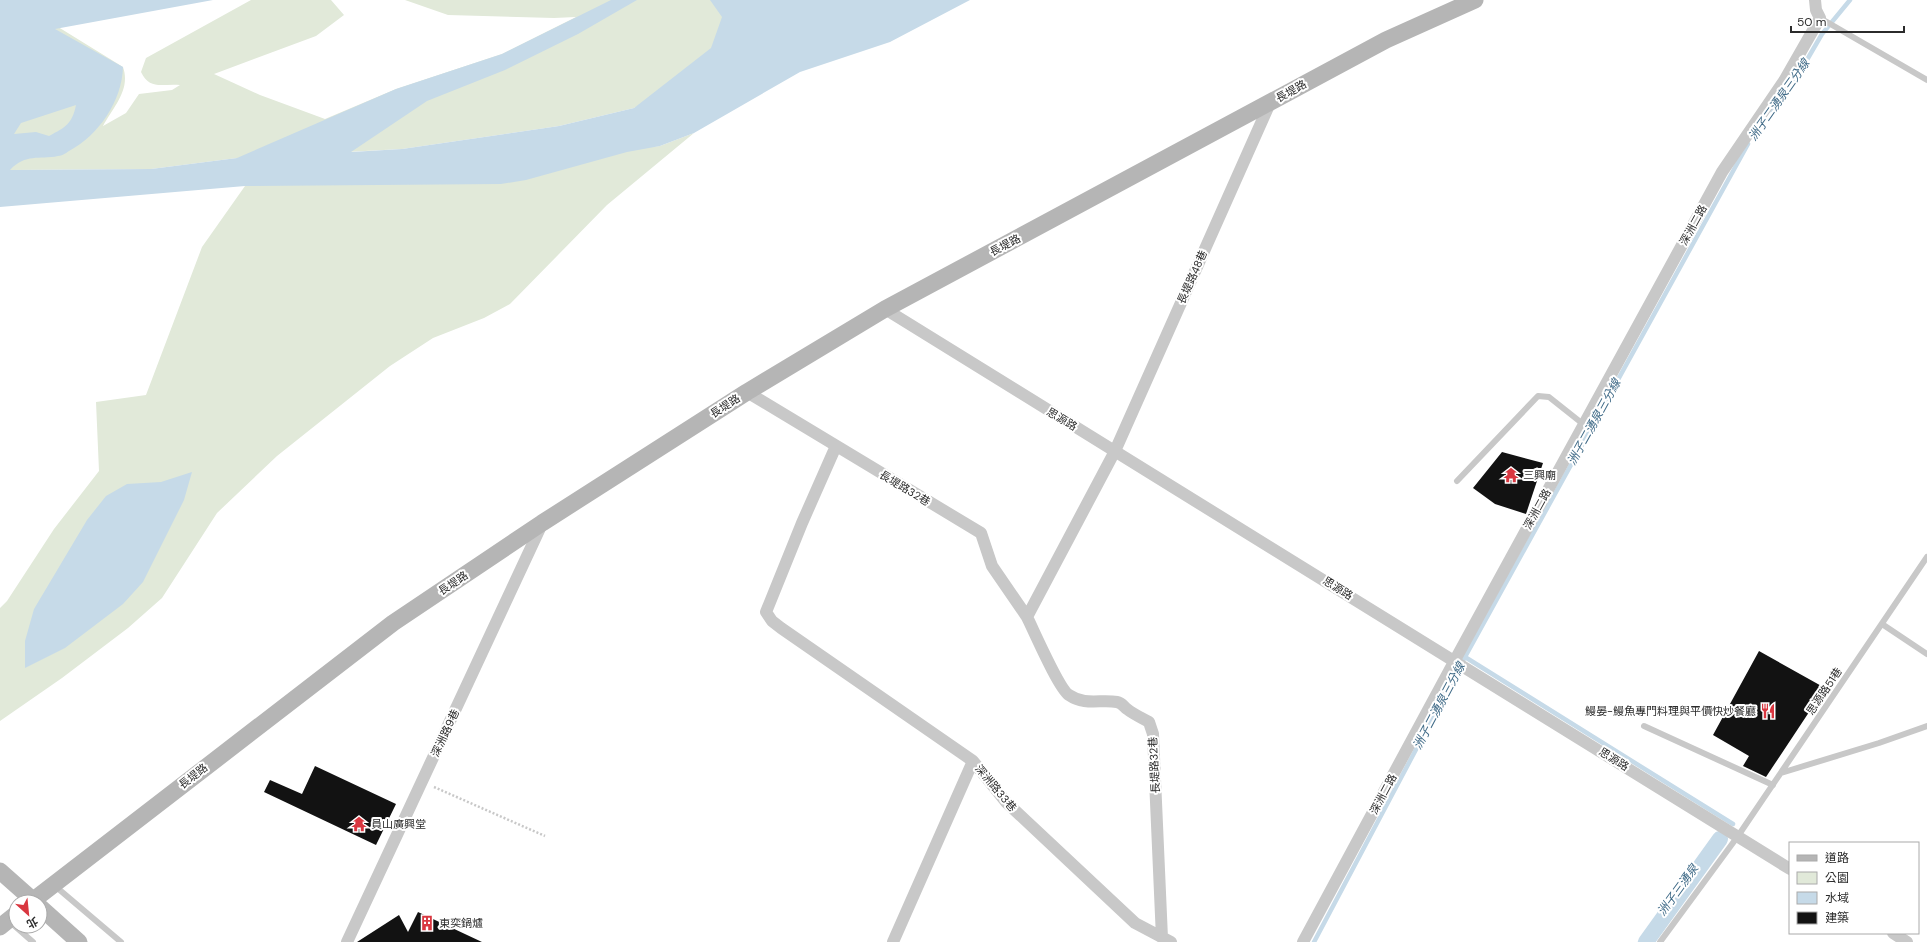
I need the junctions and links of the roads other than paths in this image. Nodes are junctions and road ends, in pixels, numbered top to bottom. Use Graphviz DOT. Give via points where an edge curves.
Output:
graph roads {
  1 [pos="1475,0"];
  2 [pos="1815,0"];
  3 [pos="1820,18"];
  4 [pos="1927,80"];
  5 [pos="1270,103"];
  6 [pos="885,309"];
  7 [pos="747,392"];
  8 [pos="1583,424"];
  9 [pos="836,446"];
  10 [pos="1115,451"];
  11 [pos="1457,482"];
  12 [pos="542,523"];
  13 [pos="1927,557"];
  14 [pos="1027,616"];
  15 [pos="1882,624"];
  16 [pos="1927,654"];
  17 [pos="1455,660"];
  18 [pos="1644,726"];
  19 [pos="1927,726"];
  20 [pos="973,761"];
  21 [pos="1781,773"];
  22 [pos="1773,785"];
  23 [pos="1738,836"];
  24 [pos="1789,868"];
  25 [pos="0,871"];
  26 [pos="53,884"];
  27 [pos="26,894"];
  28 [pos="41,894"];
  29 [pos="48,914"];
  30 [pos="24,934"];
  31 [pos="1895,934"];
  32 [pos="1166,940"];
  33 [pos="33,942"];
  34 [pos="79,942"];
  35 [pos="121,942"];
  36 [pos="347,942"];
  37 [pos="893,942"];
  38 [pos="1303,942"];
  39 [pos="1660,942"];
  40 [pos="1907,942"];
  1 -- 5 [label="street, 長堤路" via="1386,40"];
  2 -- 3 [label="street"];
  3 -- 4 [label="lane"];
  3 -- 8 [label="street, 深洲二路" via="1784,81 1722,172"];
  5 -- 6 [label="street, 長堤路"];
  5 -- 10 [label="street, 長堤路48巷"];
  6 -- 7 [label="street, 長堤路"];
  6 -- 10 [label="street, 思源路"];
  7 -- 9 [label="street, 長堤路32巷"];
  7 -- 12 [label="street, 長堤路"];
  8 -- 11 [label="lane" via="1549,396 1538,396"];
  8 -- 17 [label="street, 深洲二路"];
  9 -- 14 [label="street, 長堤路32巷" via="981,533 992,566"];
  9 -- 20 [label="street" via="766,612 781,628"];
  10 -- 14 [label="street"];
  10 -- 17 [label="street, 思源路"];
  12 -- 26 [label="street, 長堤路" via="393,623"];
  12 -- 36 [label="street, 深洲路9巷"];
  13 -- 15 [label="lane, 思源路51巷"];
  14 -- 32 [label="street, 長堤路32巷" via="1068,695 1094,703 1120,702 1128,710 1149,722 1153,734"];
  15 -- 16 [label="lane"];
  15 -- 21 [label="lane, 思源路51巷"];
  17 -- 23 [label="street, 思源路"];
  17 -- 38 [label="street, 深洲二路"];
  18 -- 22 [label="lane"];
  19 -- 21 [label="lane" via="1878,744"];
  20 -- 32 [label="street, 深洲路33巷" via="1006,802 1056,850 1135,923"];
  20 -- 37 [label="street, 深洲路33巷"];
  21 -- 22 [label="lane, 思源路51巷"];
  22 -- 23 [label="lane, 思源路51巷"];
  23 -- 24 [label="street, 思源路"];
  23 -- 39 [label="lane, 思源路51巷"];
  25 -- 27 [label="street, bridge"];
  26 -- 28 [label="street, 長堤路"];
  26 -- 35 [label="lane"];
  29 -- 34 [label="street"];
  30 -- 33 [label="lane"];
  31 -- 40 [label="street"];
}
